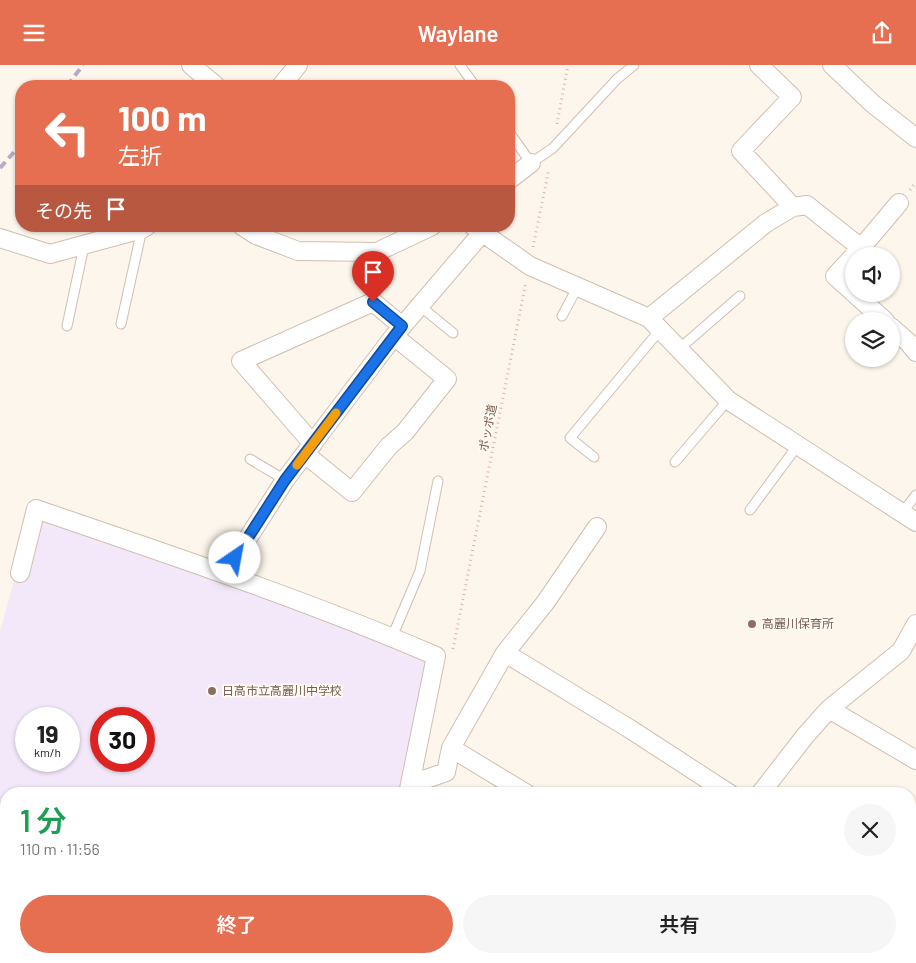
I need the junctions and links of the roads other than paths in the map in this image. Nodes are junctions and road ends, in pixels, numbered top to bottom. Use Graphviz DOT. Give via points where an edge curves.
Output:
graph roads {
  1 [pos="191,65"];
  2 [pos="298,65"];
  3 [pos="460,65"];
  4 [pos="634,65"];
  5 [pos="759,65"];
  6 [pos="832,65"];
  7 [pos="209,80"];
  8 [pos="286,80"];
  9 [pos="471,80"];
  10 [pos="916,138"];
  11 [pos="515,140"];
  12 [pos="531,163"];
  13 [pos="515,175"];
  14 [pos="899,203"];
  15 [pos="793,207"];
  16 [pos="131,232"];
  17 [pos="144,232"];
  18 [pos="251,232"];
  19 [pos="403,232"];
  20 [pos="476,232"];
  21 [pos="481,232"];
  22 [pos="0,238"];
  23 [pos="84,246"];
  24 [pos="860,247"];
  25 [pos="862,247"];
  26 [pos="845,266"];
  27 [pos="845,284"];
  28 [pos="577,288"];
  29 [pos="740,296"];
  30 [pos="864,302"];
  31 [pos="420,307"];
  32 [pos="875,312"];
  33 [pos="562,316"];
  34 [pos="121,324"];
  35 [pos="654,324"];
  36 [pos="67,326"];
  37 [pos="398,331"];
  38 [pos="453,333"];
  39 [pos="900,335"];
  40 [pos="678,349"];
  41 [pos="916,353"];
  42 [pos="728,400"];
  43 [pos="798,445"];
  44 [pos="309,449"];
  45 [pos="594,457"];
  46 [pos="250,459"];
  47 [pos="675,462"];
  48 [pos="285,480"];
  49 [pos="438,481"];
  50 [pos="916,495"];
  51 [pos="750,510"];
  52 [pos="909,518"];
  53 [pos="597,527"];
  54 [pos="20,573"];
  55 [pos="225,574"];
  56 [pos="916,624"];
  57 [pos="392,637"];
  58 [pos="909,647"];
  59 [pos="505,653"];
  60 [pos="829,709"];
  61 [pos="450,748"];
  62 [pos="916,760"];
  63 [pos="410,787"];
  64 [pos="515,787"];
  65 [pos="719,787"];
  66 [pos="765,787"];
  1 -- 7 [label="street"];
  2 -- 8 [label="street"];
  3 -- 9 [label="lane"];
  4 -- 12 [label="lane" via="553,147"];
  5 -- 15 [label="street" via="792,97 741,151"];
  6 -- 10 [label="street" via="873,104"];
  11 -- 12 [label="lane"];
  12 -- 13 [label="street"];
  14 -- 25 [label="street"];
  15 -- 24 [label="street" via="807,205"];
  15 -- 35 [label="street" via="766,223"];
  16 -- 23 [label="street"];
  17 -- 34 [label="lane"];
  18 -- 19 [label="street" via="298,251 377,252"];
  20 -- 31 [label="street"];
  21 -- 28 [label="street" via="530,266"];
  22 -- 23 [label="street" via="50,254"];
  23 -- 36 [label="lane"];
  26 -- 27 [label="street" via="836,276"];
  28 -- 33 [label="lane"];
  28 -- 35 [label="street"];
  29 -- 40 [label="lane"];
  30 -- 32 [label="street"];
  31 -- 37 [label="street"];
  31 -- 38 [label="lane"];
  35 -- 40 [label="street"];
  35 -- 45 [label="lane" via="570,438"];
  37 -- 44 [label="street"];
  37 -- 44 [label="street" via="447,379 352,492"];
  37 -- 44 [label="street" via="373,302 241,361"];
  39 -- 41 [label="street"];
  40 -- 42 [label="street"];
  42 -- 43 [label="street"];
  42 -- 47 [label="lane"];
  43 -- 51 [label="lane"];
  43 -- 52 [label="street"];
  44 -- 48 [label="street"];
  46 -- 48 [label="lane"];
  48 -- 55 [label="street"];
  49 -- 57 [label="lane" via="420,571"];
  50 -- 52 [label="lane"];
  53 -- 59 [label="street"];
  54 -- 55 [label="street" via="36,509"];
  55 -- 57 [label="street"];
  56 -- 58 [label="street"];
  57 -- 63 [label="street" via="436,656"];
  58 -- 60 [label="street"];
  59 -- 61 [label="street"];
  59 -- 65 [label="street"];
  60 -- 62 [label="street"];
  60 -- 66 [label="street"];
  61 -- 63 [label="street" via="446,772"];
  61 -- 64 [label="street"];
}
